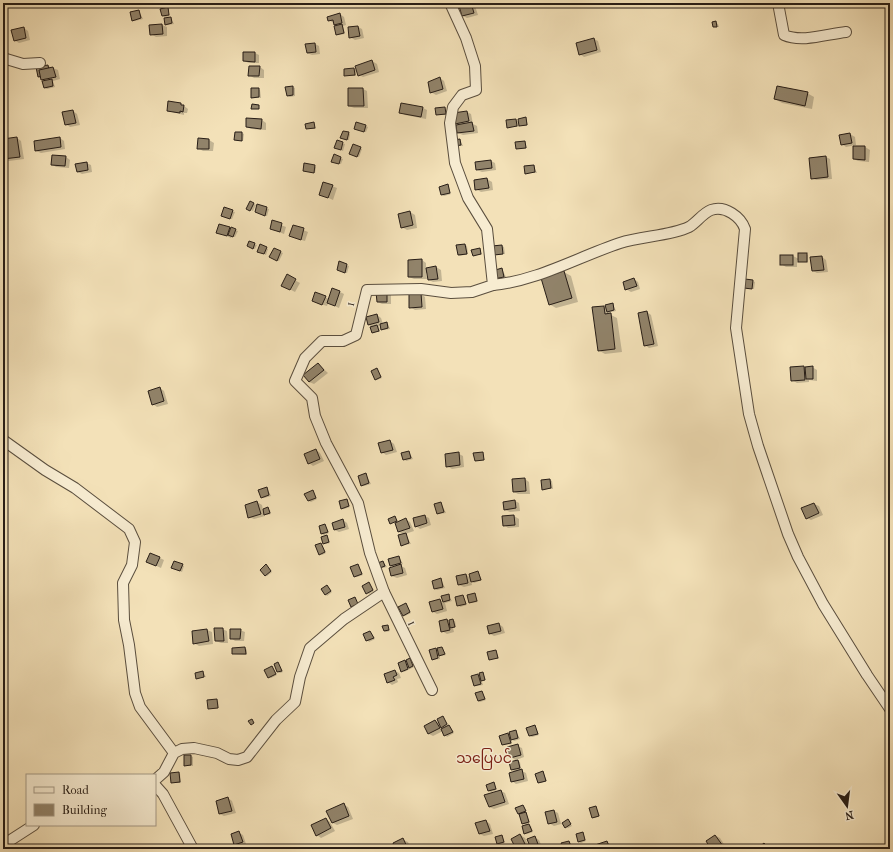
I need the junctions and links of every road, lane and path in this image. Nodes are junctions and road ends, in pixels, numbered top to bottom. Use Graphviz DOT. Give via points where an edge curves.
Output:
graph roads {
  1 [pos="450,3"];
  2 [pos="778,3"];
  3 [pos="846,32"];
  4 [pos="3,58"];
  5 [pos="40,63"];
  6 [pos="493,285"];
  7 [pos="3,440"];
  8 [pos="384,592"];
  9 [pos="432,690"];
  10 [pos="890,708"];
  11 [pos="174,753"];
  12 [pos="156,779"];
  13 [pos="156,786"];
  14 [pos="32,826"];
  15 [pos="3,845"];
  16 [pos="193,849"];
  1 -- 6 [label="street" via="473,59 476,90 462,95 452,107 450,123 454,163 468,198 488,229"];
  2 -- 3 [label="street" via="784,35 788,37 806,38"];
  4 -- 5 [label="street" via="23,64"];
  6 -- 8 [label="street, 1" via="472,292 451,294 421,288 367,290 356,335 343,341 322,342 305,358 295,381 312,398 315,416 326,443 358,503 370,553"];
  6 -- 10 [label="street" via="530,278 621,243 688,227 711,210 735,214 742,221 745,229 736,328 748,414 798,557 823,604 867,676"];
  7 -- 11 [label="street" via="81,492 129,529 135,542 132,565 123,583 124,620 135,693 140,708"];
  8 -- 9 [label="street, 1"];
  8 -- 11 [label="street" via="344,619 310,648 295,702 276,720 247,757 230,760 217,753 194,748"];
  11 -- 12 [label="street" via="164,772"];
  13 -- 16 [label="street" via="163,794"];
  14 -- 15 [label="street"];
}
